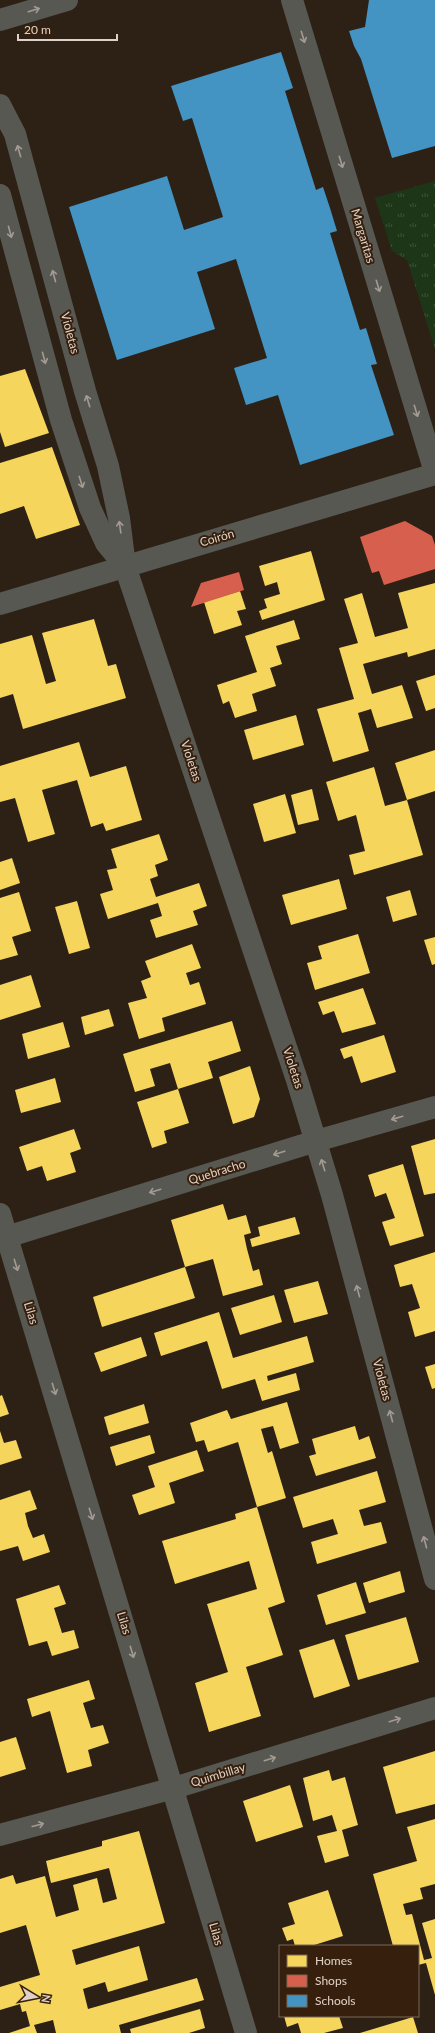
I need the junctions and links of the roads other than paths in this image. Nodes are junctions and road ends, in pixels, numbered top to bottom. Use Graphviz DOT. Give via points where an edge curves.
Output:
graph roads {
  1 [pos="67,0"];
  2 [pos="292,0"];
  3 [pos="0,20"];
  4 [pos="0,105"];
  5 [pos="0,195"];
  6 [pos="435,473"];
  7 [pos="125,566"];
  8 [pos="0,604"];
  9 [pos="435,1108"];
  10 [pos="316,1141"];
  11 [pos="0,1214"];
  12 [pos="4,1237"];
  13 [pos="435,1579"];
  14 [pos="435,1708"];
  15 [pos="174,1788"];
  16 [pos="0,1835"];
  17 [pos="246,2033"];
  3 -- 1 [label="street, one-way"];
  2 -- 6 [label="street, Margaritas, one-way"];
  7 -- 4 [label="street, Violetas, one-way" via="119,518 108,466 15,134"];
  5 -- 7 [label="street, Violetas, one-way" via="61,420 90,508 106,543"];
  6 -- 7 [label="street, Coirón"];
  7 -- 8 [label="street, Coirón"];
  7 -- 10 [label="street, Violetas"];
  9 -- 10 [label="street, Quebracho, one-way"];
  10 -- 12 [label="street, Quebracho, one-way"];
  13 -- 10 [label="street, Violetas, one-way"];
  11 -- 12 [label="street, Lilas"];
  12 -- 15 [label="street, Lilas, one-way"];
  15 -- 14 [label="street, Quimbillay, one-way"];
  16 -- 15 [label="street, Quimbillay, one-way"];
  15 -- 17 [label="street, Lilas"];
}
